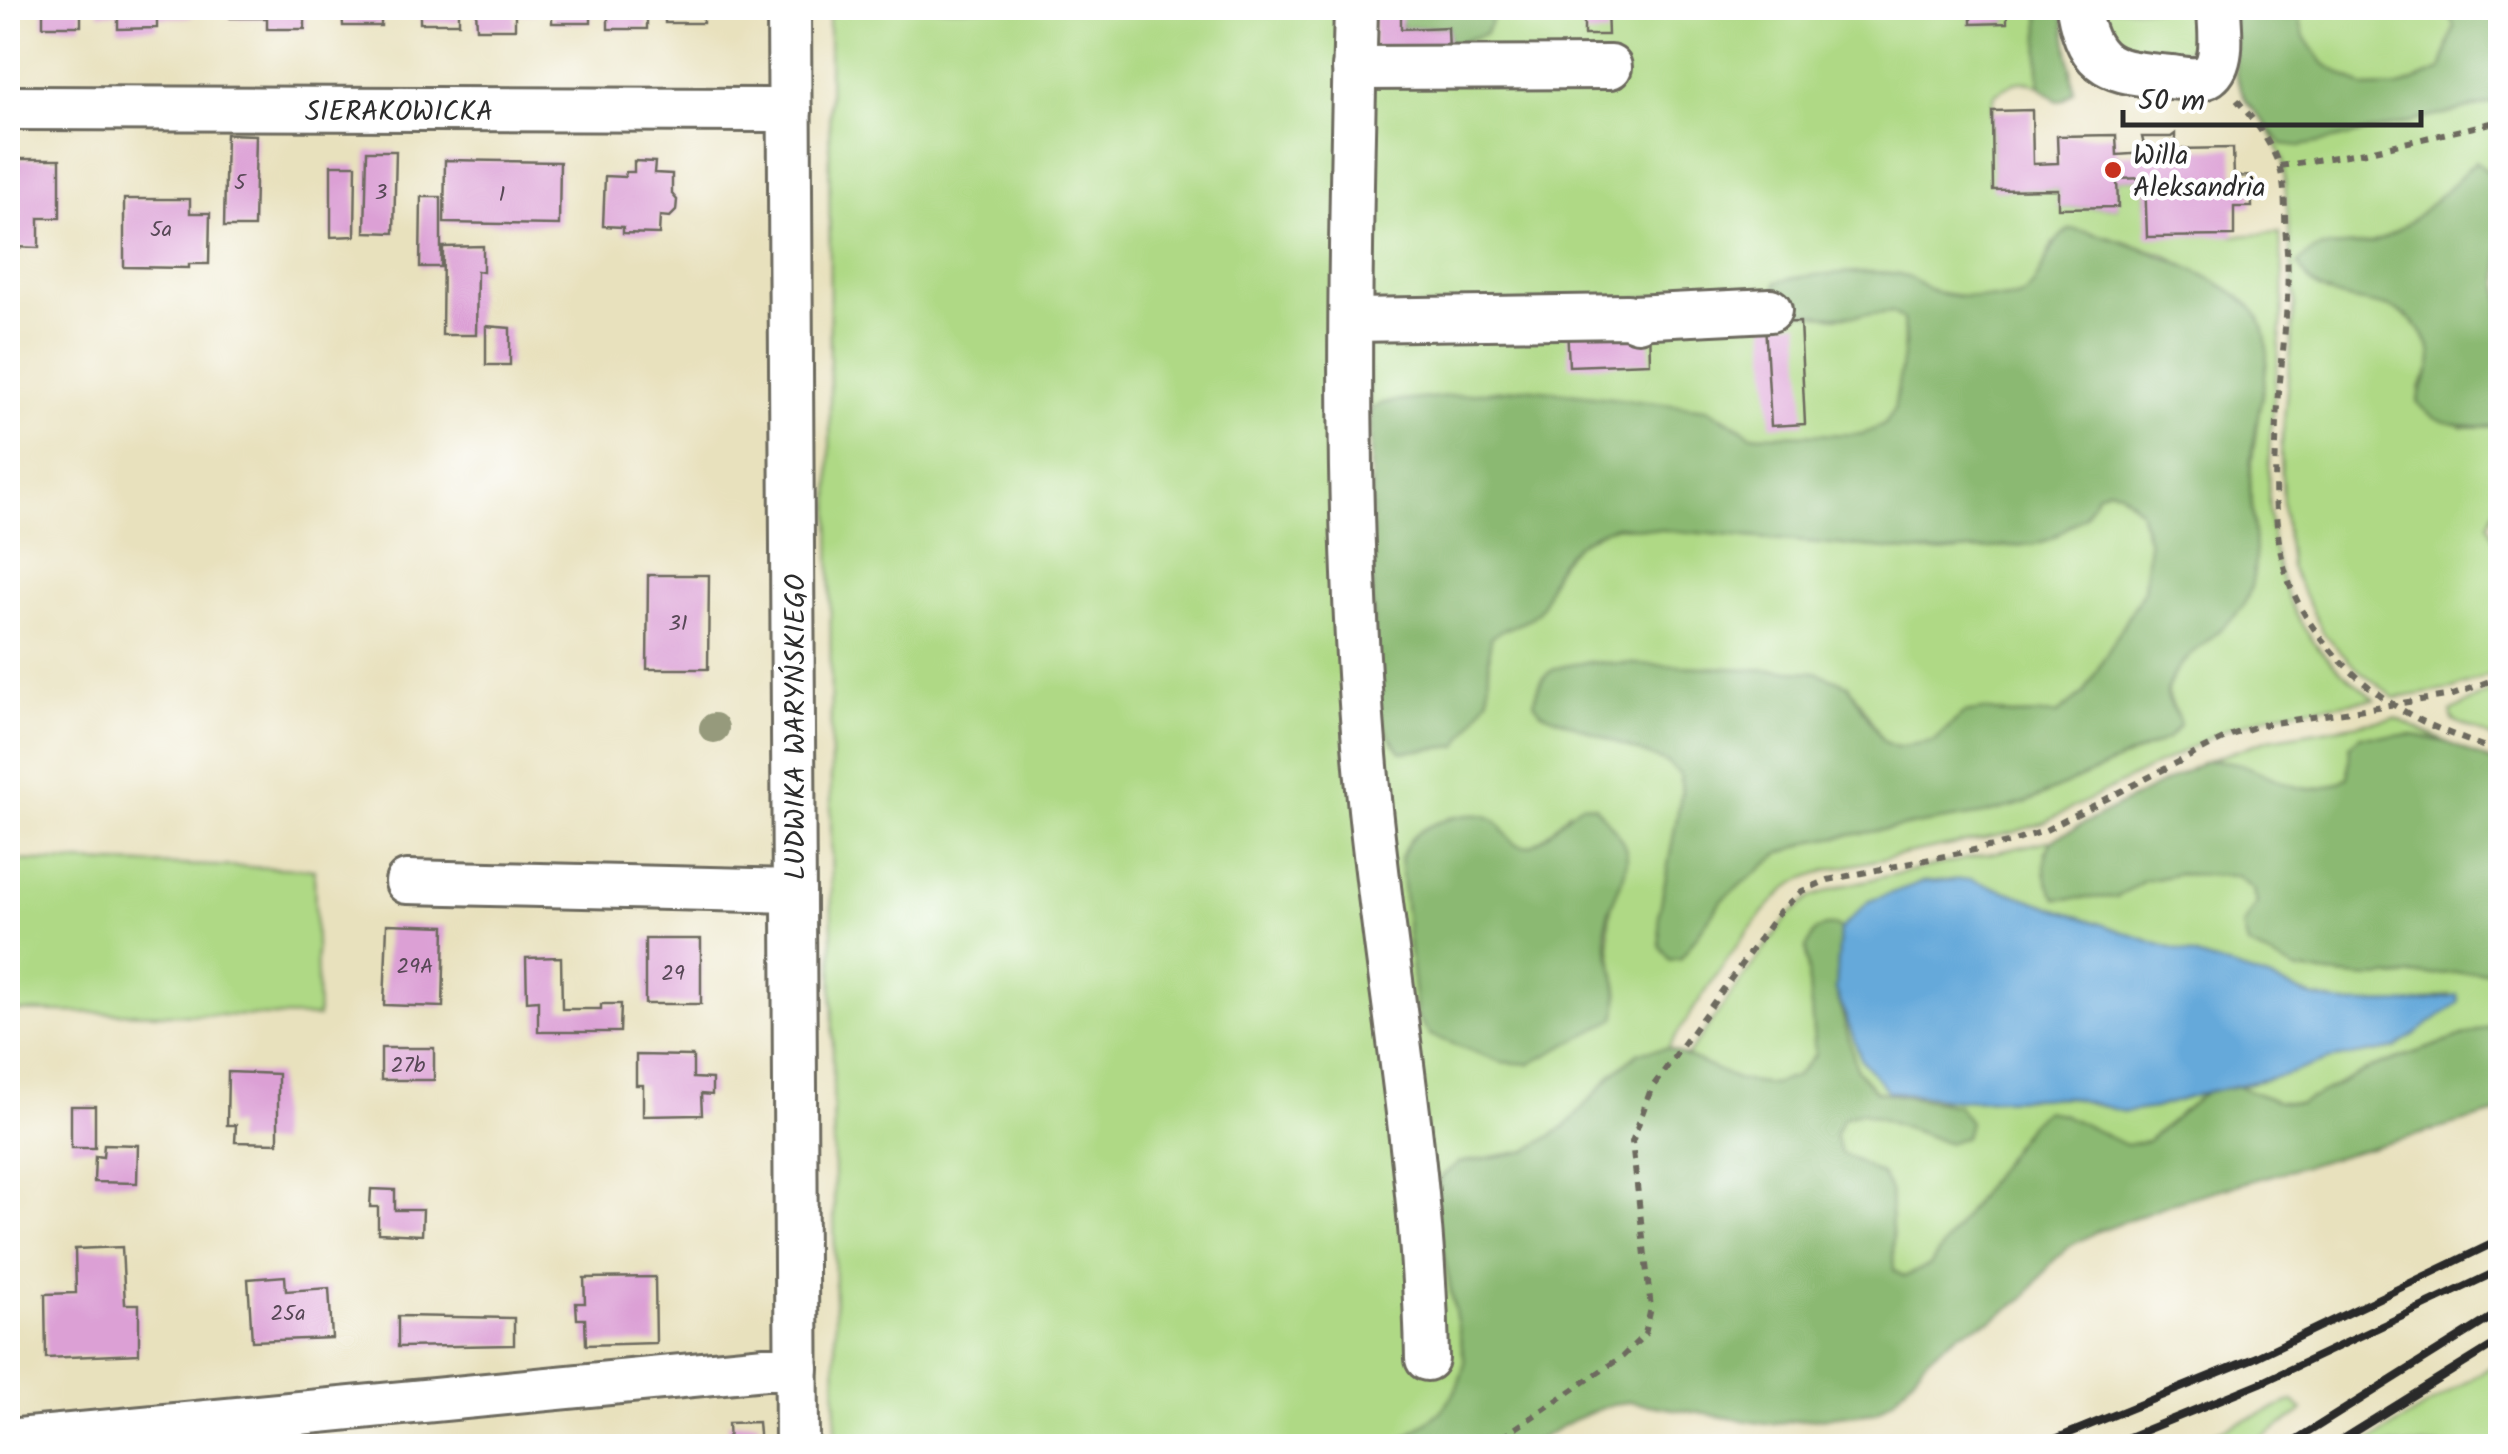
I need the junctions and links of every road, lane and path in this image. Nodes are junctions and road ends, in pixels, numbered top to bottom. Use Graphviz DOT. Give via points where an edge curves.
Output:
graph roads {
  1 [pos="790,8"];
  2 [pos="1356,8"];
  3 [pos="2078,8"];
  4 [pos="2219,8"];
  5 [pos="1610,67"];
  6 [pos="1354,68"];
  7 [pos="2209,75"];
  8 [pos="8,108"];
  9 [pos="790,110"];
  10 [pos="2500,121"];
  11 [pos="2280,166"];
  12 [pos="1770,310"];
  13 [pos="1351,320"];
  14 [pos="2500,678"];
  15 [pos="2392,704"];
  16 [pos="2500,753"];
  17 [pos="407,882"];
  18 [pos="794,891"];
  19 [pos="1427,1359"];
  20 [pos="797,1368"];
  21 [pos="8,1440"];
  22 [pos="797,1446"];
  23 [pos="1489,1446"];
  1 -- 9 [label="street, LUDWIKA WARYŃSKIEGO"];
  2 -- 6 [label="street"];
  3 -- 7 [label="street" via="2094,53 2122,73"];
  4 -- 7 [label="street" via="2220,46"];
  5 -- 6 [label="street"];
  6 -- 13 [label="street"];
  7 -- 11 [label="path" via="2257,124"];
  8 -- 9 [label="street, SIERAKOWICKA"];
  9 -- 18 [label="street, LUDWIKA WARYŃSKIEGO"];
  10 -- 11 [label="path"];
  11 -- 15 [label="path" via="2289,302 2276,475 2285,569 2322,638"];
  12 -- 13 [label="street" via="1636,319"];
  13 -- 19 [label="street" via="1359,674 1418,1216"];
  14 -- 15 [label="path" via="2453,695"];
  15 -- 16 [label="path"];
  15 -- 23 [label="path" via="2261,724 2044,831 1802,891 1780,911 1650,1089 1632,1142 1651,1308 1645,1334 1624,1356"];
  17 -- 18 [label="street"];
  18 -- 20 [label="street, LUDWIKA WARYŃSKIEGO"];
  20 -- 21 [label="street"];
  20 -- 22 [label="street, LUDWIKA WARYŃSKIEGO"];
}
